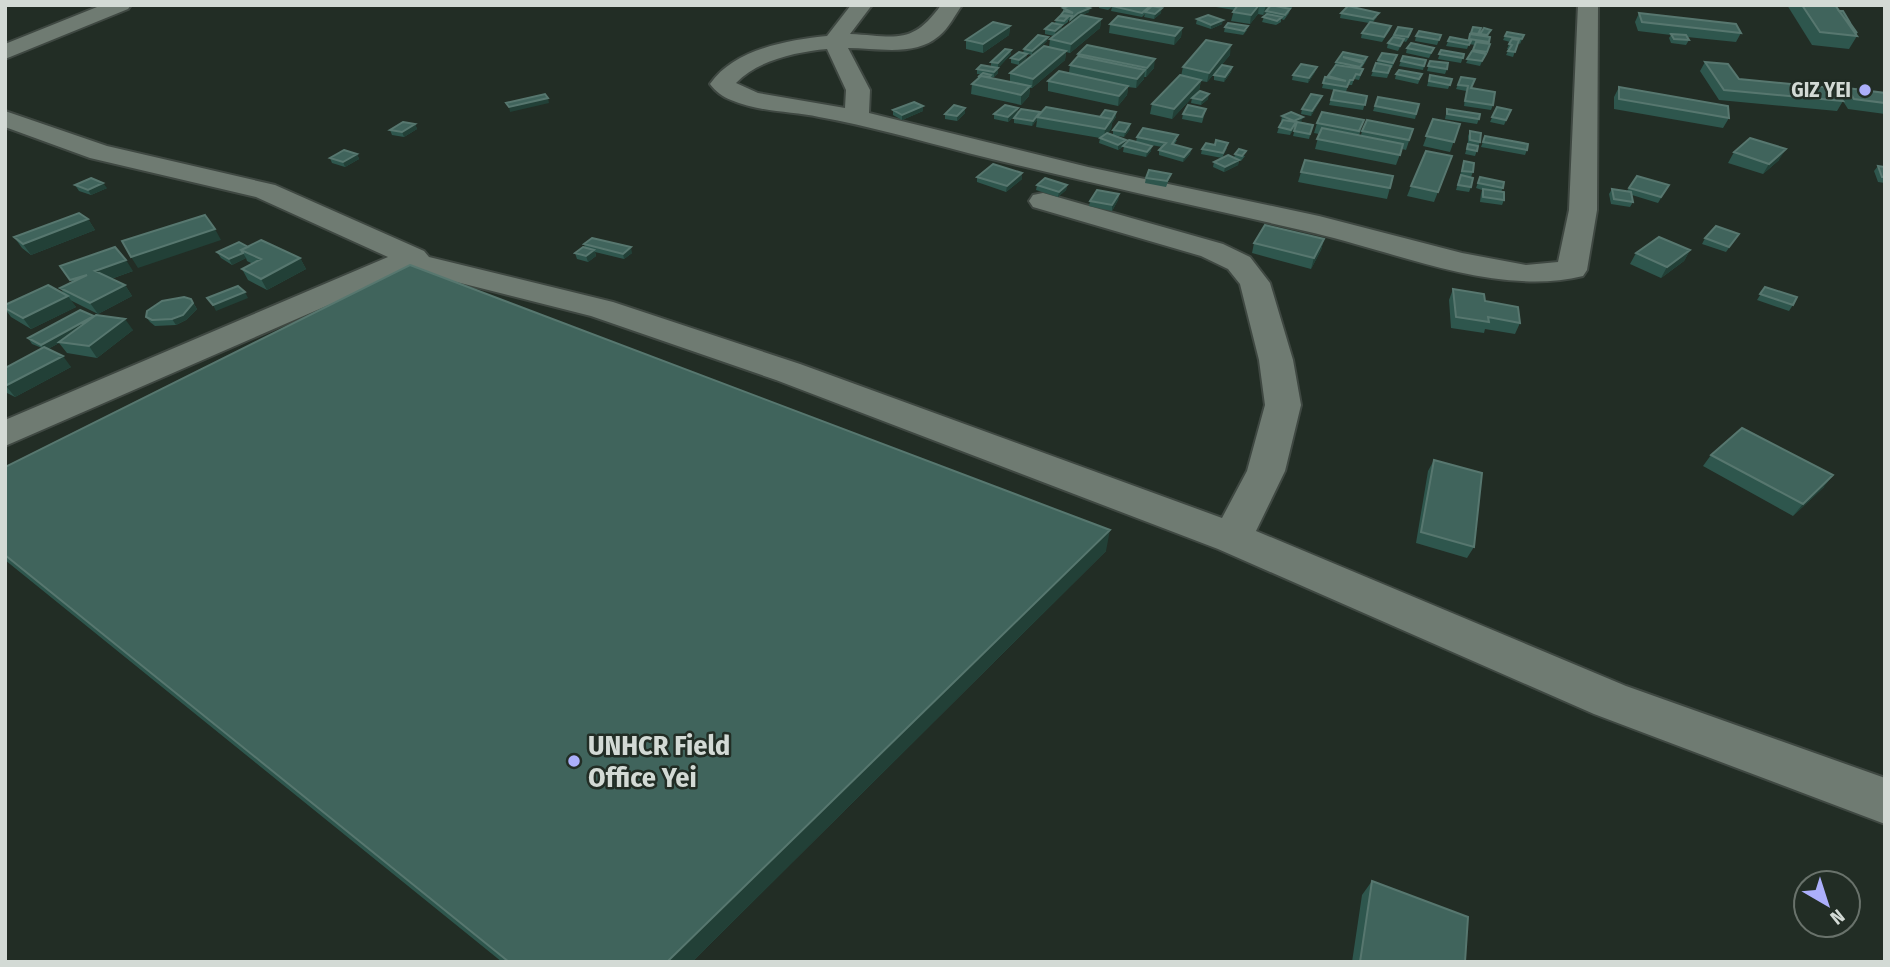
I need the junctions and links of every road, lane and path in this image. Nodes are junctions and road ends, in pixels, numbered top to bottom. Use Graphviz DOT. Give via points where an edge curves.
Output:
graph roads {
  1 [pos="121,5"];
  2 [pos="862,5"];
  3 [pos="952,5"];
  4 [pos="1588,5"];
  5 [pos="922,38"];
  6 [pos="834,41"];
  7 [pos="5,52"];
  8 [pos="857,109"];
  9 [pos="5,118"];
  10 [pos="1043,201"];
  11 [pos="413,257"];
  12 [pos="5,434"];
  13 [pos="1232,538"];
  14 [pos="1885,801"];
  1 -- 7 [label="street"];
  2 -- 6 [label="street"];
  3 -- 5 [label="street" via="941,24"];
  4 -- 8 [label="street" via="1583,210 1572,270 1527,274 1461,262"];
  5 -- 6 [label="street" via="899,44"];
  5 -- 8 [label="street" via="879,72"];
  6 -- 8 [label="street" via="855,79"];
  6 -- 8 [label="street" via="757,59 730,72 722,84 756,100"];
  9 -- 11 [label="street" via="99,152 265,191"];
  10 -- 13 [label="street" via="1212,250 1239,263 1255,283 1283,405 1266,471"];
  11 -- 12 [label="street"];
  11 -- 13 [label="street" via="418,263 603,309 788,372"];
  13 -- 14 [label="street" via="1610,700"];
}
